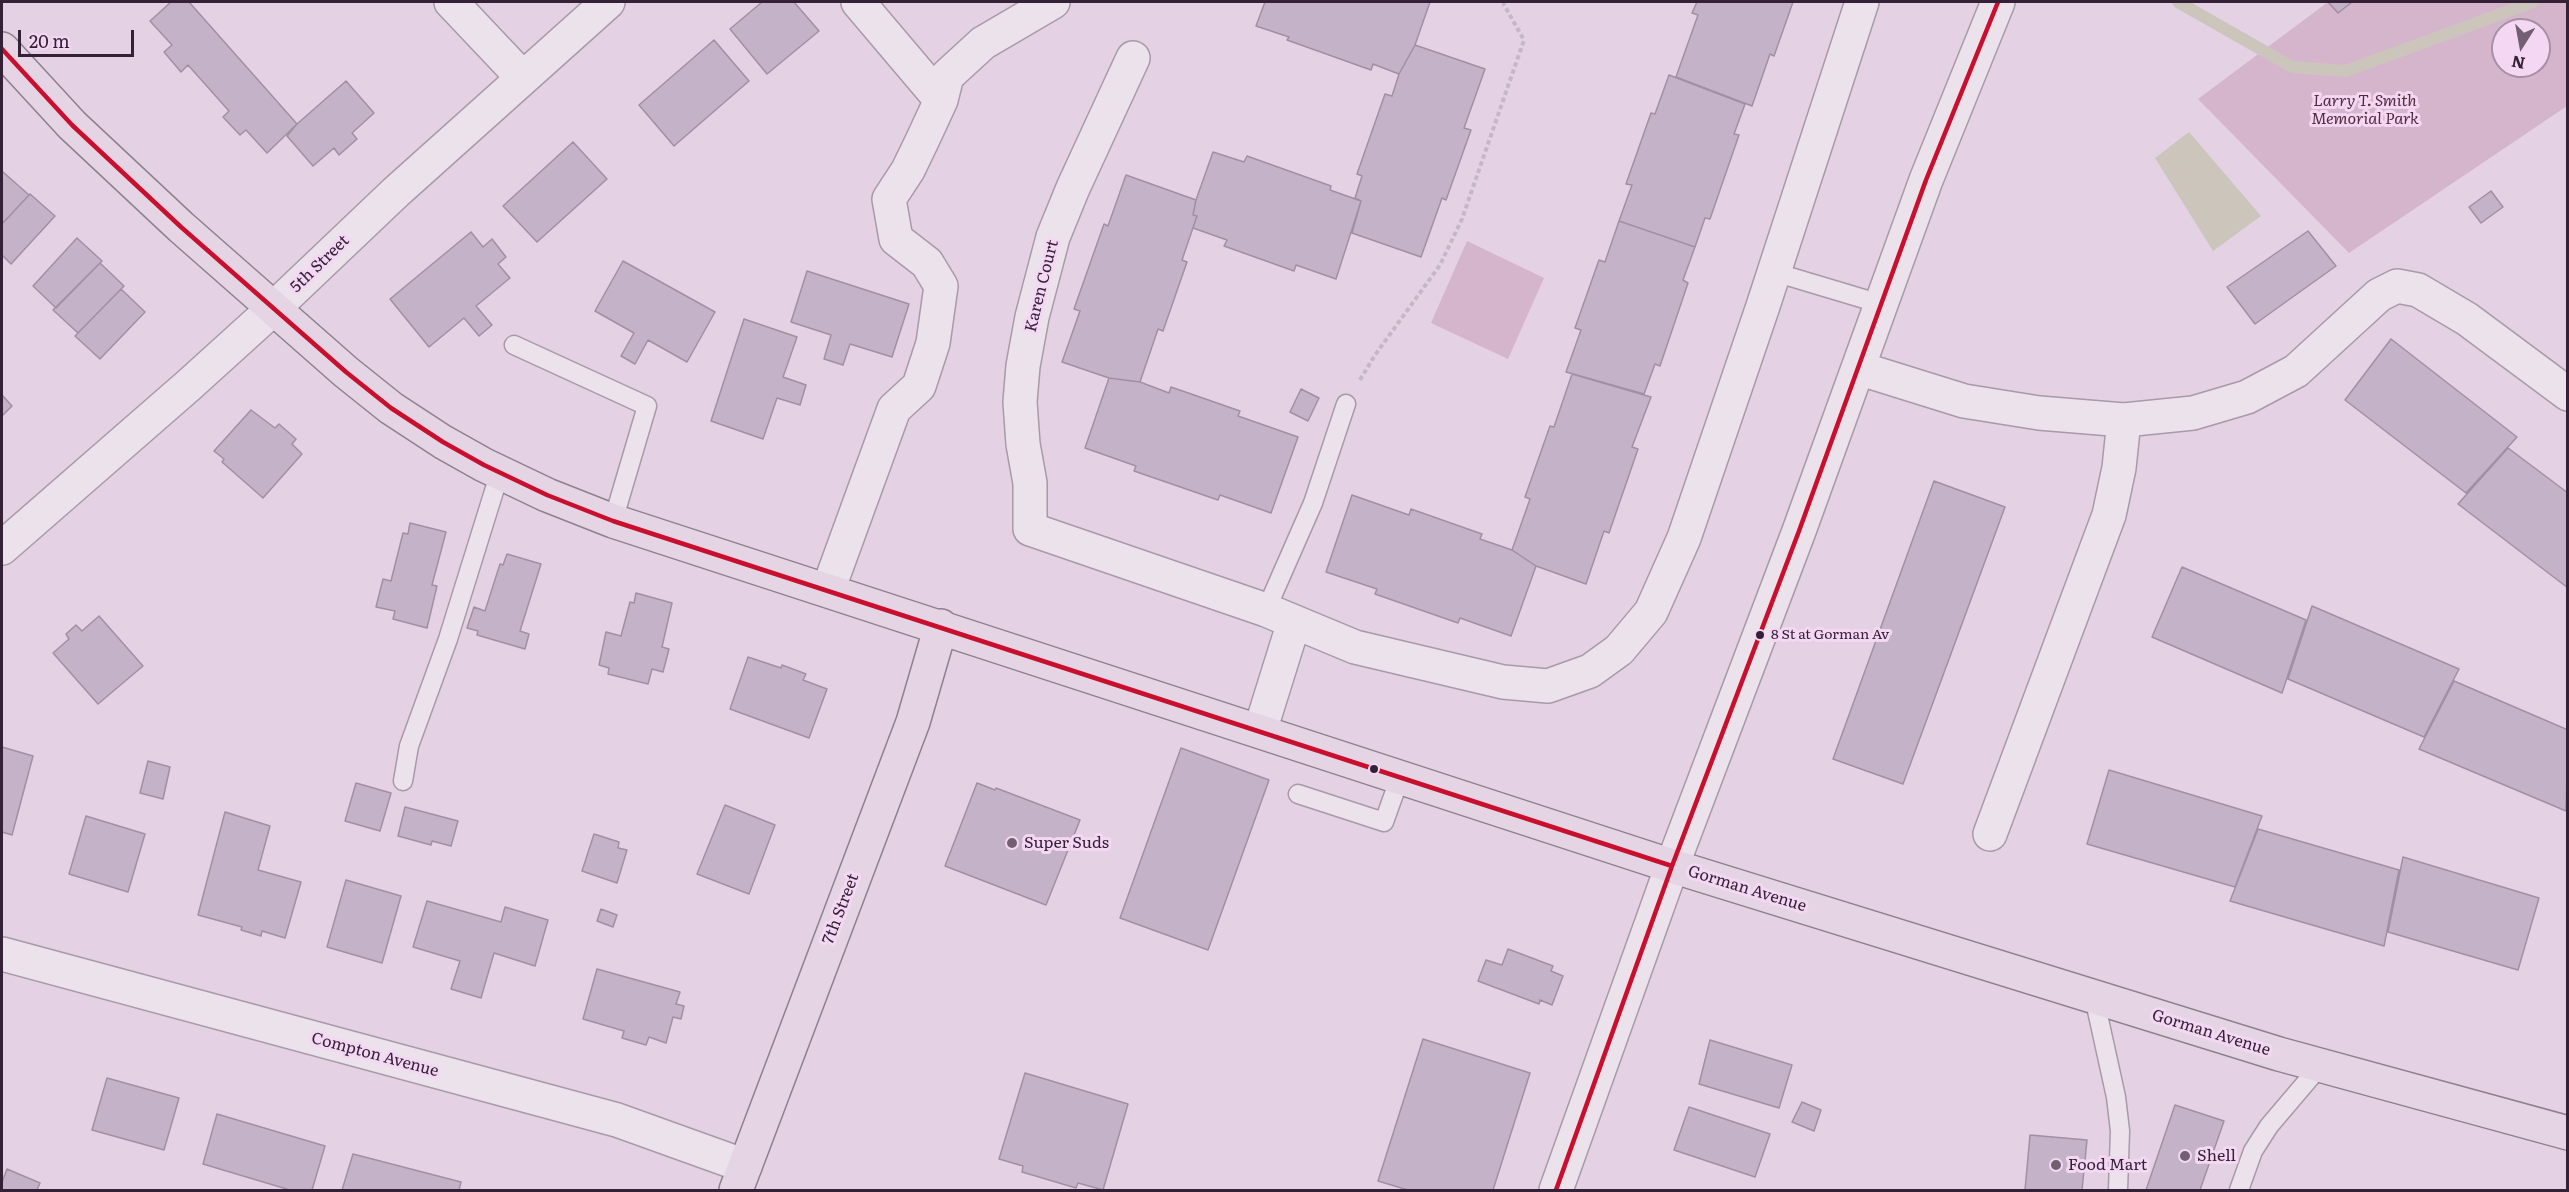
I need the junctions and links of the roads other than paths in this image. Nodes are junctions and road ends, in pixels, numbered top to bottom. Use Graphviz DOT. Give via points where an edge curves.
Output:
graph roads {
  1 [pos="451,2"];
  2 [pos="608,2"];
  3 [pos="858,2"];
  4 [pos="1053,2"];
  5 [pos="1862,2"];
  6 [pos="1998,2"];
  7 [pos="2,49"];
  8 [pos="1133,57"];
  9 [pos="522,77"];
  10 [pos="941,100"];
  11 [pos="1774,272"];
  12 [pos="1881,304"];
  13 [pos="274,308"];
  14 [pos="514,345"];
  15 [pos="1858,368"];
  16 [pos="2568,394"];
  17 [pos="1346,404"];
  18 [pos="2124,420"];
  19 [pos="500,472"];
  20 [pos="613,521"];
  21 [pos="2,548"];
  22 [pos="828,590"];
  23 [pos="1280,616"];
  24 [pos="941,626"];
  25 [pos="1260,731"];
  26 [pos="1400,777"];
  27 [pos="403,781"];
  28 [pos="1298,794"];
  29 [pos="1990,834"];
  30 [pos="1672,866"];
  31 [pos="2,954"];
  32 [pos="2094,997"];
  33 [pos="2320,1066"];
  34 [pos="2568,1133"];
  35 [pos="740,1179"];
  36 [pos="1556,1191"];
  37 [pos="2118,1191"];
  38 [pos="2239,1191"];
  1 -- 9 [label="street"];
  2 -- 9 [label="street, 5th Street"];
  3 -- 10 [label="street"];
  4 -- 10 [label="street" via="983,44 947,76"];
  5 -- 11 [label="street"];
  6 -- 12 [label="street"];
  7 -- 13 [label="main road, Gorman Avenue" via="72,125"];
  8 -- 23 [label="street, Karen Court" via="1053,237 1032,317 1020,402 1030,483 1030,529"];
  9 -- 13 [label="street, 5th Street"];
  10 -- 22 [label="street" via="908,170 889,199 896,239 927,263 941,286 933,344 919,386 894,409"];
  11 -- 12 [label="lane"];
  11 -- 23 [label="street" via="1684,538 1652,612 1619,650 1590,671 1548,686 1503,682 1355,647"];
  12 -- 15 [label="street"];
  13 -- 19 [label="main road, Gorman Avenue" via="391,408"];
  13 -- 21 [label="street, 5th Street"];
  14 -- 20 [label="lane" via="647,406"];
  15 -- 18 [label="street" via="1964,401 2039,413"];
  15 -- 30 [label="street"];
  16 -- 18 [label="street" via="2467,319 2418,290 2397,286 2379,295 2296,371 2247,397 2193,413"];
  17 -- 23 [label="lane"];
  18 -- 29 [label="street" via="2109,515"];
  19 -- 20 [label="main road, Gorman Avenue"];
  19 -- 27 [label="lane" via="448,639 409,746"];
  20 -- 22 [label="main road, Gorman Avenue"];
  22 -- 24 [label="main road, Gorman Avenue"];
  23 -- 25 [label="street"];
  24 -- 25 [label="main road, Gorman Avenue"];
  24 -- 35 [label="main road, 7th Street" via="914,722"];
  25 -- 26 [label="main road, Gorman Avenue"];
  26 -- 28 [label="lane" via="1384,822"];
  26 -- 30 [label="main road, Gorman Avenue"];
  30 -- 32 [label="main road, Gorman Avenue"];
  30 -- 36 [label="street"];
  31 -- 35 [label="street, Compton Avenue" via="616,1120"];
  32 -- 33 [label="main road, Gorman Avenue"];
  32 -- 37 [label="lane" via="2116,1097 2120,1131"];
  33 -- 34 [label="main road, Gorman Avenue"];
  33 -- 38 [label="lane" via="2269,1126 2253,1151"];
}
